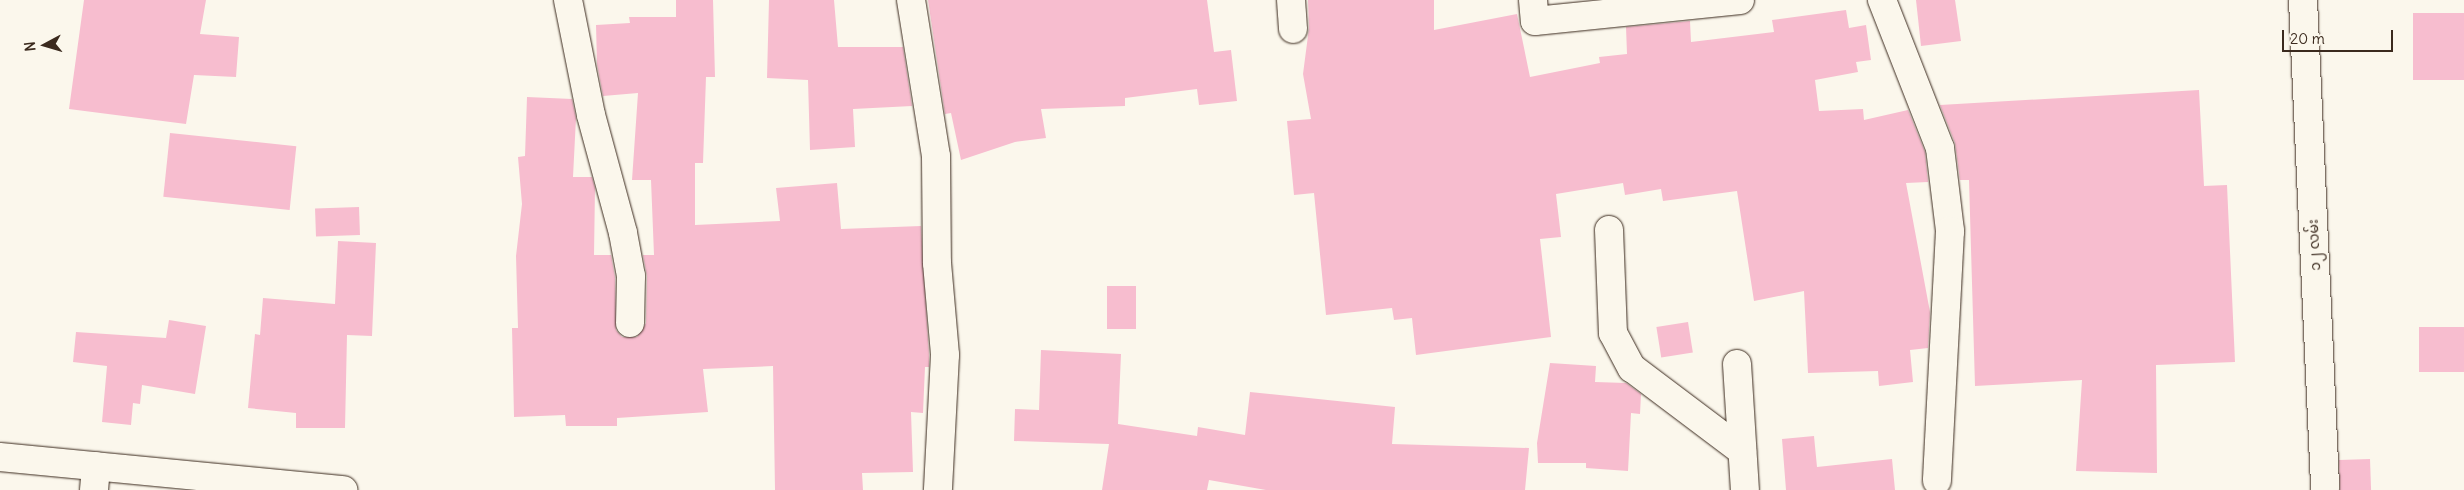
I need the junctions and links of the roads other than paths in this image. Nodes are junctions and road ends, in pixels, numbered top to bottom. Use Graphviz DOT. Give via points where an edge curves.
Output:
graph roads {
  1 [pos="568,0"];
  2 [pos="911,0"];
  3 [pos="1291,0"];
  4 [pos="1740,0"];
  5 [pos="1882,0"];
  6 [pos="2303,0"];
  7 [pos="1534,11"];
  8 [pos="1293,29"];
  9 [pos="1608,230"];
  10 [pos="630,324"];
  11 [pos="1736,364"];
  12 [pos="1742,451"];
  13 [pos="0,457"];
  14 [pos="95,478"];
  15 [pos="1937,481"];
  16 [pos="262,486"];
  17 [pos="344,490"];
  18 [pos="938,490"];
  19 [pos="1745,490"];
  20 [pos="2325,490"];
  1 -- 10 [label="street" via="590,115 628,259"];
  2 -- 18 [label="street" via="936,156 937,263 945,355"];
  3 -- 8 [label="street"];
  4 -- 7 [label="street"];
  5 -- 15 [label="street" via="1940,148 1950,231"];
  6 -- 20 [label="street, ၁၂ လမ်း"];
  9 -- 12 [label="street" via="1613,333 1632,368"];
  11 -- 12 [label="street"];
  12 -- 19 [label="street"];
  13 -- 14 [label="street"];
  14 -- 16 [label="street"];
  16 -- 17 [label="street"];
}
